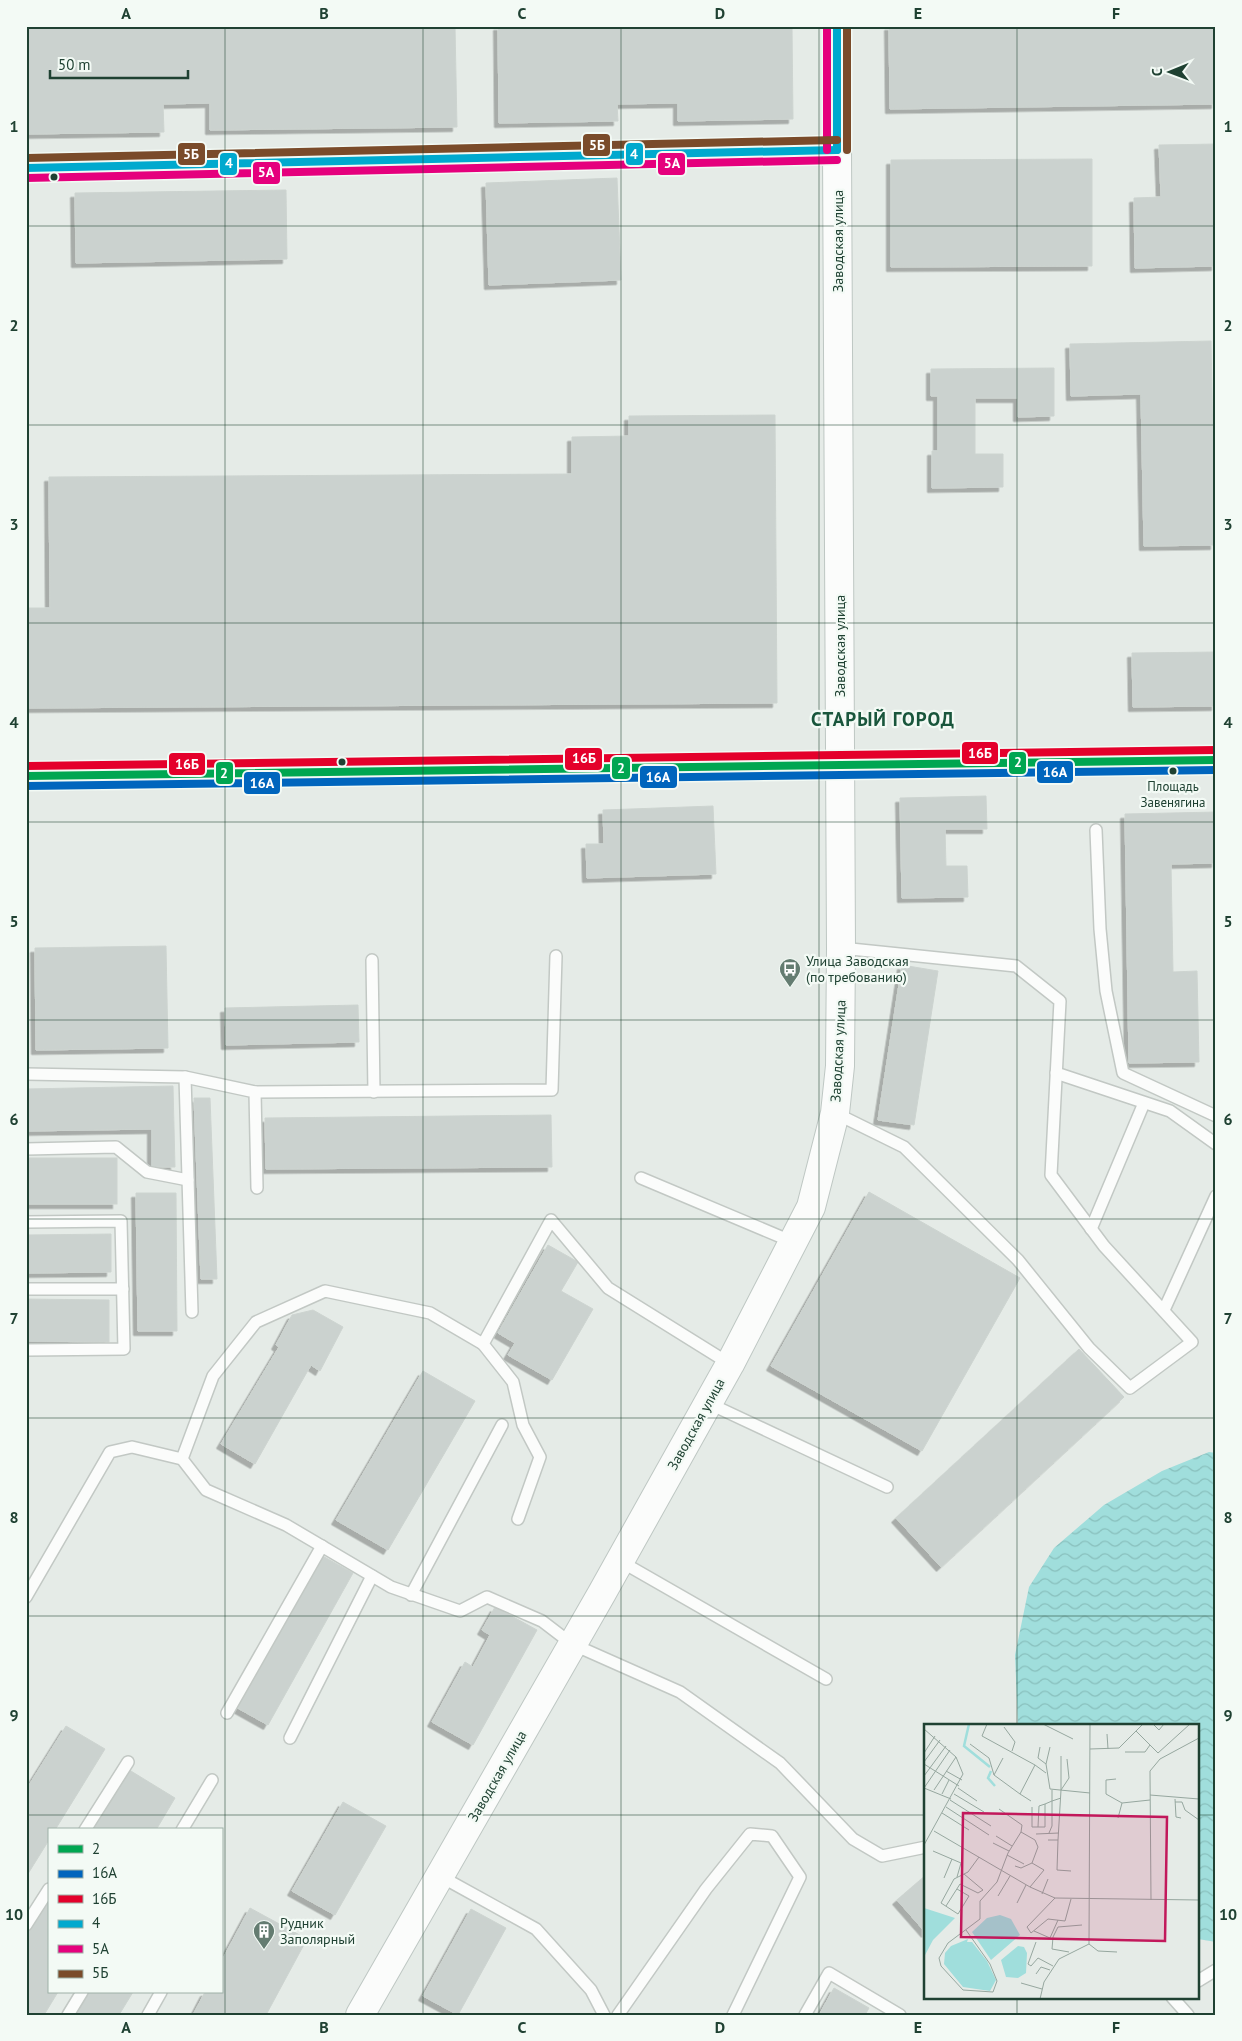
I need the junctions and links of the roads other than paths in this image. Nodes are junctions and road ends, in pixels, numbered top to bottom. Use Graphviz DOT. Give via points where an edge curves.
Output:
graph roads {
  1 [pos="837,26"];
  2 [pos="837,150"];
  3 [pos="26,168"];
  4 [pos="1216,760"];
  5 [pos="840,765"];
  6 [pos="26,776"];
  7 [pos="1096,830"];
  8 [pos="841,948"];
  9 [pos="556,956"];
  10 [pos="372,960"];
  11 [pos="1056,1073"];
  12 [pos="26,1074"];
  13 [pos="185,1077"];
  14 [pos="255,1092"];
  15 [pos="374,1092"];
  16 [pos="1144,1103"];
  17 [pos="835,1113"];
  18 [pos="1216,1116"];
  19 [pos="1216,1144"];
  20 [pos="26,1149"];
  21 [pos="641,1178"];
  22 [pos="188,1180"];
  23 [pos="257,1188"];
  24 [pos="1216,1196"];
  25 [pos="26,1222"];
  26 [pos="1091,1229"];
  27 [pos="793,1242"];
  28 [pos="26,1289"];
  29 [pos="123,1290"];
  30 [pos="1164,1310"];
  31 [pos="192,1312"];
  32 [pos="483,1344"];
  33 [pos="26,1350"];
  34 [pos="730,1364"];
  35 [pos="708,1403"];
  36 [pos="502,1425"];
  37 [pos="182,1459"];
  38 [pos="887,1487"];
  39 [pos="518,1519"];
  40 [pos="322,1546"];
  41 [pos="620,1561"];
  42 [pos="372,1576"];
  43 [pos="411,1595"];
  44 [pos="26,1597"];
  45 [pos="572,1644"];
  46 [pos="826,1679"];
  47 [pos="227,1713"];
  48 [pos="290,1738"];
  49 [pos="128,1762"];
  50 [pos="212,1780"];
  51 [pos="87,1828"];
  52 [pos="183,1828"];
  53 [pos="924,1847"];
  54 [pos="440,1876"];
  55 [pos="48,1891"];
  56 [pos="26,1925"];
  57 [pos="1216,1970"];
  58 [pos="1200,1980"];
  59 [pos="81,1994"];
  60 [pos="160,1994"];
  61 [pos="1173,1998"];
  62 [pos="898,2014"];
  63 [pos="68,2015"];
  64 [pos="148,2015"];
  65 [pos="360,2015"];
  66 [pos="604,2015"];
  67 [pos="618,2015"];
  68 [pos="733,2015"];
  69 [pos="806,2015"];
  70 [pos="1188,2015"];
  1 -- 2 [label="street, Заводская улица"];
  2 -- 3 [label="street"];
  2 -- 5 [label="street, Заводская улица"];
  4 -- 5 [label="street"];
  5 -- 6 [label="street"];
  5 -- 8 [label="street, Заводская улица"];
  7 -- 18 [label="lane" via="1106,991 1123,1073"];
  8 -- 11 [label="lane" via="1016,966 1060,1001"];
  8 -- 17 [label="street, Заводская улица" via="840,1066"];
  9 -- 15 [label="lane" via="552,1090"];
  10 -- 15 [label="lane"];
  11 -- 16 [label="lane"];
  11 -- 26 [label="lane" via="1051,1175"];
  12 -- 13 [label="lane"];
  13 -- 14 [label="lane"];
  13 -- 22 [label="lane"];
  14 -- 15 [label="lane"];
  14 -- 23 [label="lane"];
  16 -- 19 [label="lane" via="1170,1111"];
  16 -- 26 [label="lane"];
  17 -- 27 [label="street, Заводская улица" via="811,1207"];
  17 -- 30 [label="lane" via="904,1147 1018,1260 1089,1348 1130,1388 1192,1342"];
  20 -- 22 [label="lane" via="116,1147 147,1172"];
  21 -- 27 [label="lane"];
  22 -- 31 [label="lane"];
  24 -- 30 [label="lane"];
  25 -- 29 [label="lane" via="121,1221"];
  26 -- 30 [label="lane"];
  27 -- 34 [label="street, Заводская улица"];
  28 -- 29 [label="lane"];
  29 -- 33 [label="lane" via="124,1349"];
  32 -- 34 [label="lane" via="551,1220 608,1288"];
  32 -- 37 [label="lane" via="430,1313 325,1292 256,1322 213,1376"];
  32 -- 39 [label="lane" via="513,1382 523,1425 540,1457"];
  34 -- 35 [label="street, Заводская улица"];
  35 -- 38 [label="lane"];
  35 -- 41 [label="street, Заводская улица"];
  36 -- 43 [label="lane"];
  37 -- 40 [label="lane" via="206,1490"];
  37 -- 44 [label="lane" via="132,1447 110,1452"];
  40 -- 42 [label="lane"];
  40 -- 47 [label="lane"];
  41 -- 45 [label="street, Заводская улица"];
  41 -- 46 [label="lane"];
  42 -- 43 [label="lane"];
  42 -- 48 [label="lane"];
  43 -- 45 [label="lane" via="460,1612 487,1596 542,1621"];
  45 -- 53 [label="lane" via="680,1692 780,1763 853,1839 882,1856"];
  45 -- 54 [label="street, Заводская улица"];
  49 -- 51 [label="lane"];
  50 -- 52 [label="lane"];
  54 -- 65 [label="street, Заводская улица"];
  54 -- 66 [label="lane" via="536,1929 591,1990"];
  55 -- 56 [label="lane"];
  57 -- 58 [label="lane"];
  59 -- 63 [label="lane"];
  60 -- 64 [label="lane"];
  61 -- 70 [label="lane"];
  62 -- 69 [label="lane" via="829,1973"];
  67 -- 68 [label="lane" via="706,1889 750,1834 772,1836 800,1877"];
}
